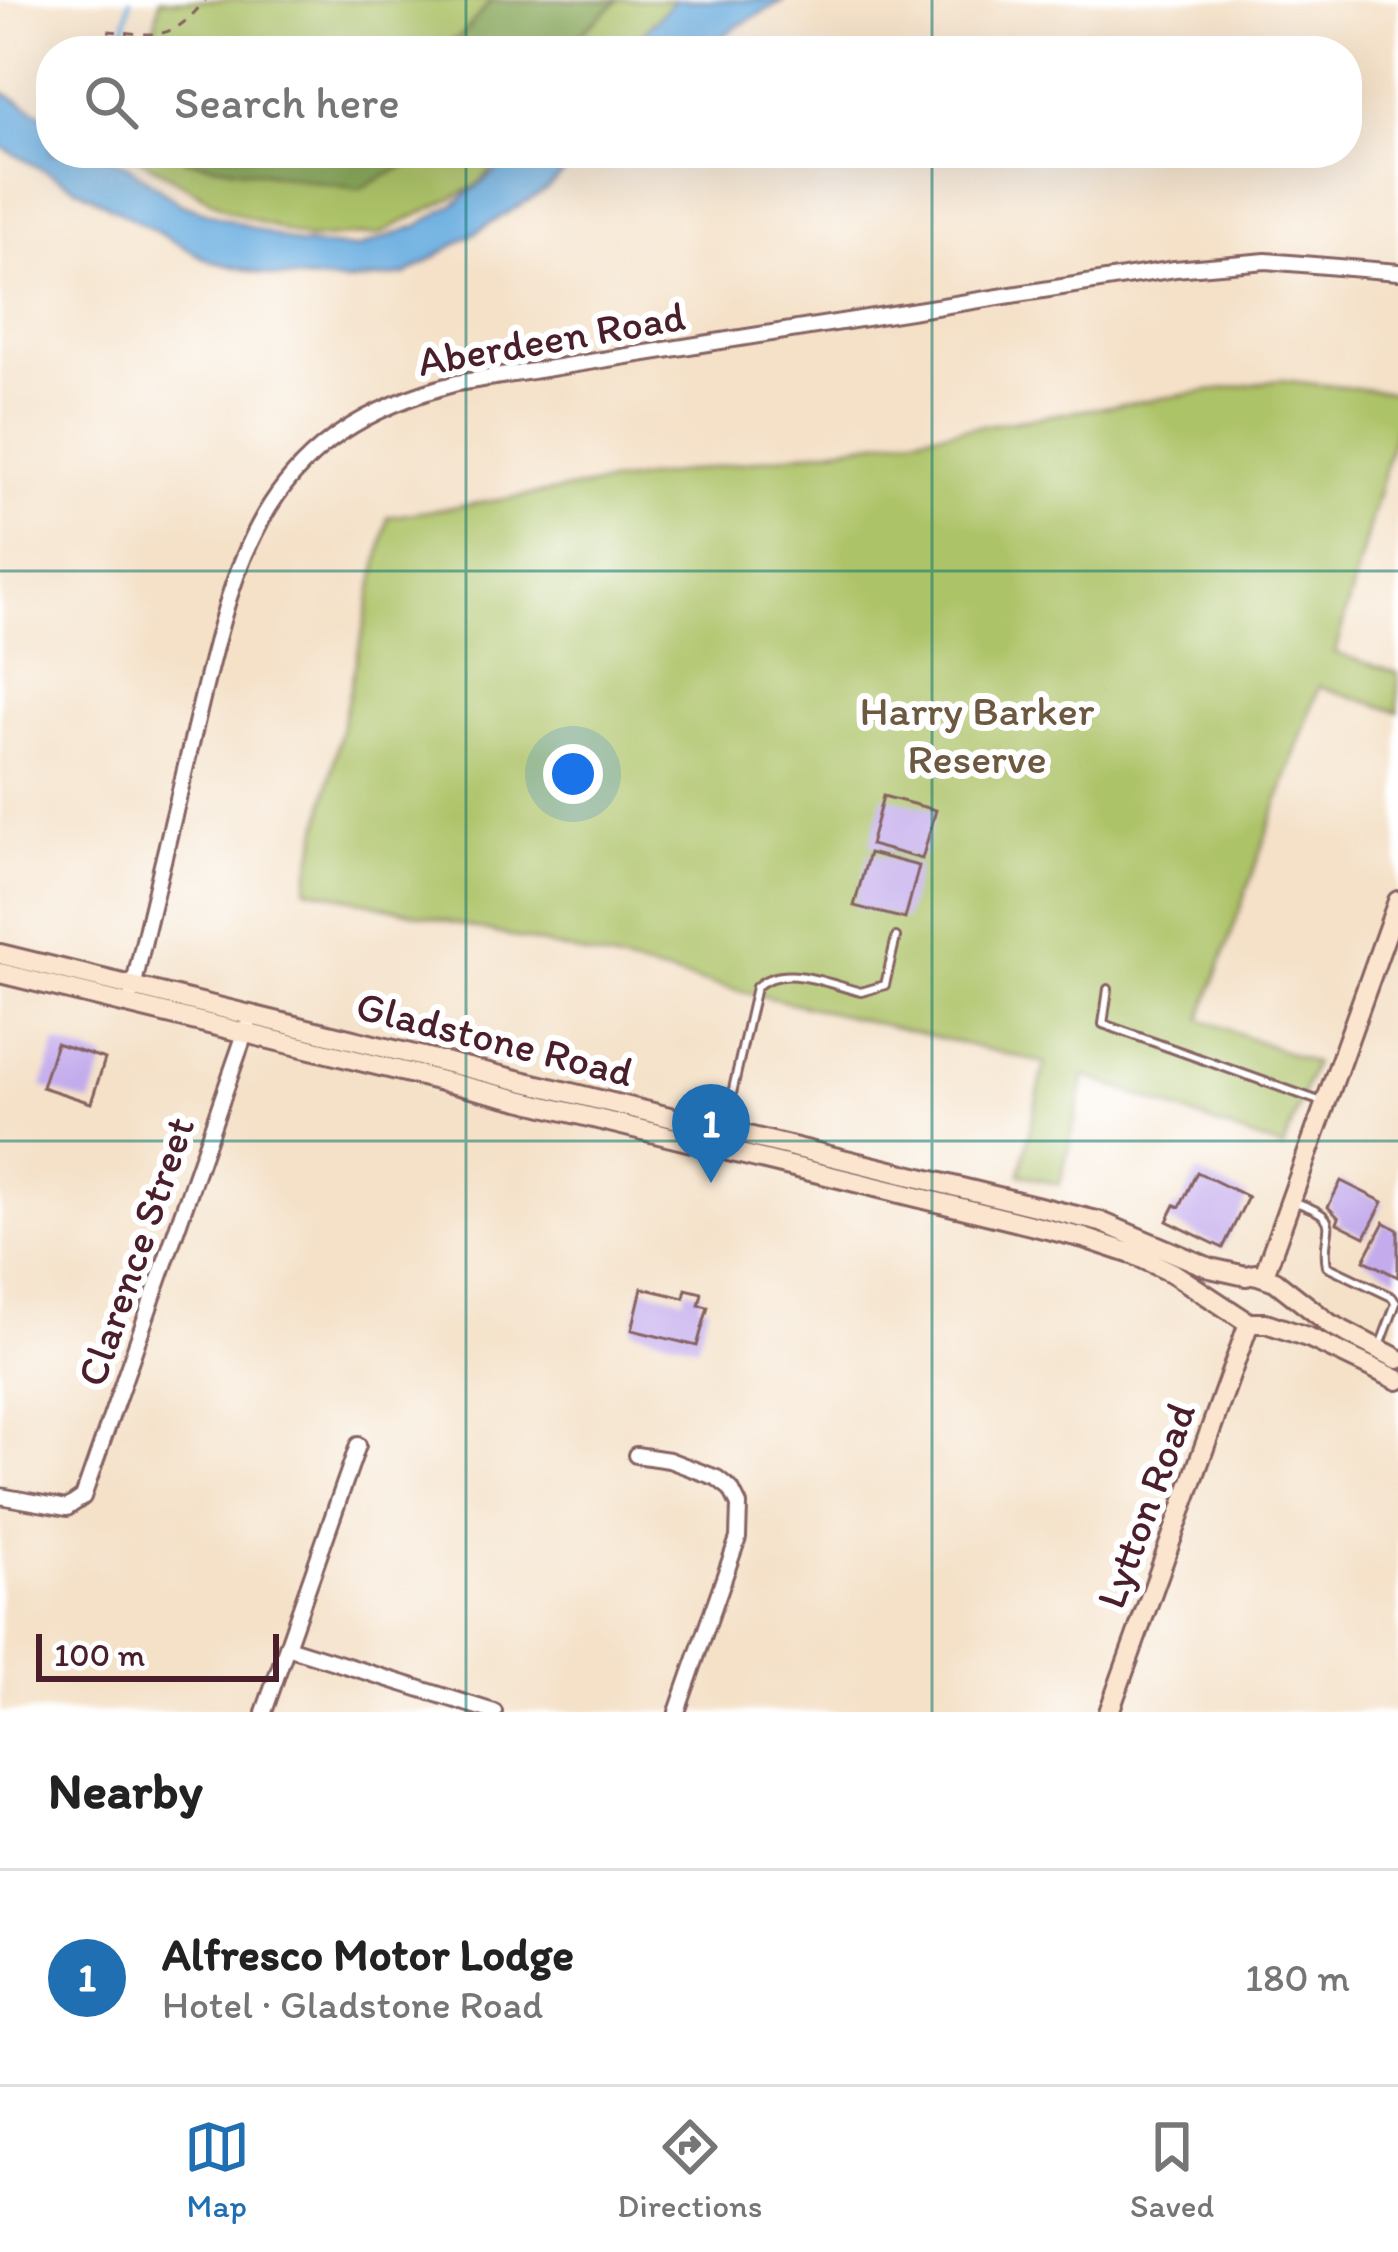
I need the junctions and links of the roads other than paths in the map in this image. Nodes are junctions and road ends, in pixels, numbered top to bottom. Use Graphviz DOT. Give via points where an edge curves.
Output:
graph roads {
  1 [pos="1398,272"];
  2 [pos="1398,901"];
  3 [pos="896,937"];
  4 [pos="0,954"];
  5 [pos="0,973"];
  6 [pos="1108,989"];
  7 [pos="131,996"];
  8 [pos="248,1024"];
  9 [pos="1325,1103"];
  10 [pos="721,1140"];
  11 [pos="1291,1201"];
  12 [pos="1255,1275"];
  13 [pos="1282,1288"];
  14 [pos="1250,1319"];
  15 [pos="1379,1350"];
  16 [pos="1398,1359"];
  17 [pos="1398,1380"];
  18 [pos="358,1445"];
  19 [pos="636,1455"];
  20 [pos="0,1496"];
  21 [pos="287,1647"];
  22 [pos="264,1712"];
  23 [pos="494,1712"];
  24 [pos="677,1712"];
  25 [pos="1109,1712"];
  1 -- 7 [label="street, Aberdeen Road" via="1266,261 1175,269 457,383 366,417 295,473 242,554"];
  2 -- 9 [label="main road"];
  3 -- 10 [label="lane" via="885,985 873,990 785,974 756,987"];
  4 -- 7 [label="main road, Gladstone Road"];
  5 -- 7 [label="main road, Gladstone Road"];
  6 -- 9 [label="lane" via="1103,1024"];
  7 -- 8 [label="main road, Gladstone Road"];
  8 -- 10 [label="main road, Gladstone Road"];
  8 -- 20 [label="street, Clarence Street" via="88,1488 75,1505 55,1508"];
  9 -- 11 [label="main road"];
  10 -- 12 [label="main road, Gladstone Road" via="1101,1222 1193,1262"];
  10 -- 14 [label="main road, Gladstone Road" via="1135,1255"];
  11 -- 12 [label="main road"];
  11 -- 15 [label="lane" via="1318,1210 1329,1224 1327,1266 1396,1303"];
  12 -- 13 [label="main road"];
  12 -- 14 [label="main road" via="1234,1291"];
  13 -- 14 [label="main road" via="1282,1309"];
  13 -- 15 [label="main road"];
  14 -- 17 [label="main road, Gladstone Road"];
  14 -- 25 [label="main road, Lytton Road"];
  15 -- 16 [label="main road"];
  18 -- 21 [label="street"];
  19 -- 24 [label="street" via="717,1478 739,1504 738,1538"];
  21 -- 22 [label="street"];
  21 -- 23 [label="street"];
}
